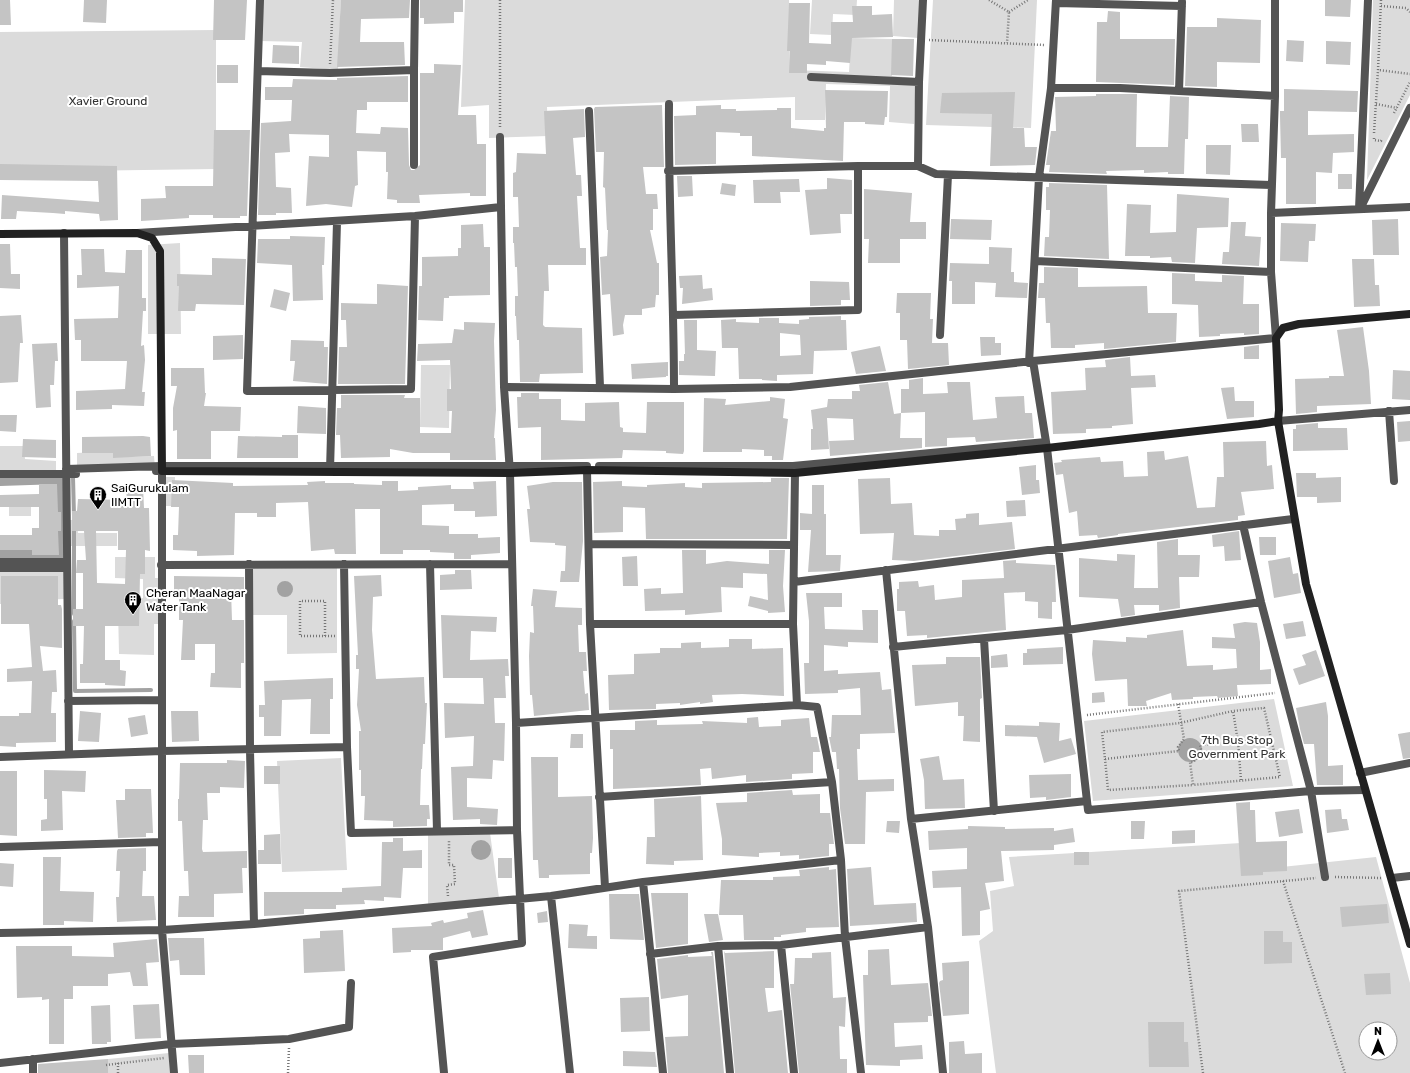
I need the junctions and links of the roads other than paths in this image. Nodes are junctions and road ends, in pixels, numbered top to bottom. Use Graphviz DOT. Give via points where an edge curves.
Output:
graph roads {
  1 [pos="260,0"];
  2 [pos="415,0"];
  3 [pos="923,0"];
  4 [pos="1275,0"];
  5 [pos="1368,0"];
  6 [pos="1056,1"];
  7 [pos="1182,3"];
  8 [pos="414,70"];
  9 [pos="258,71"];
  10 [pos="811,77"];
  11 [pos="919,82"];
  12 [pos="1051,88"];
  13 [pos="1179,91"];
  14 [pos="1275,96"];
  15 [pos="669,104"];
  16 [pos="1410,108"];
  17 [pos="589,111"];
  18 [pos="500,138"];
  19 [pos="414,165"];
  20 [pos="858,166"];
  21 [pos="918,166"];
  22 [pos="668,171"];
  23 [pos="948,175"];
  24 [pos="1039,177"];
  25 [pos="1271,185"];
  26 [pos="501,207"];
  27 [pos="1410,207"];
  28 [pos="1359,209"];
  29 [pos="1271,213"];
  30 [pos="415,216"];
  31 [pos="337,222"];
  32 [pos="252,226"];
  33 [pos="64,233"];
  34 [pos="137,233"];
  35 [pos="0,234"];
  36 [pos="1035,261"];
  37 [pos="1271,272"];
  38 [pos="1410,314"];
  39 [pos="674,315"];
  40 [pos="940,335"];
  41 [pos="1276,338"];
  42 [pos="1031,362"];
  43 [pos="504,387"];
  44 [pos="600,387"];
  45 [pos="332,389"];
  46 [pos="674,389"];
  47 [pos="1410,410"];
  48 [pos="1389,411"];
  49 [pos="1278,420"];
  50 [pos="1046,445"];
  51 [pos="162,468"];
  52 [pos="330,468"];
  53 [pos="509,470"];
  54 [pos="587,470"];
  55 [pos="66,471"];
  56 [pos="795,473"];
  57 [pos="0,474"];
  58 [pos="1394,481"];
  59 [pos="1294,519"];
  60 [pos="1244,525"];
  61 [pos="589,544"];
  62 [pos="794,545"];
  63 [pos="1058,550"];
  64 [pos="0,562"];
  65 [pos="250,564"];
  66 [pos="344,564"];
  67 [pos="430,564"];
  68 [pos="511,564"];
  69 [pos="67,565"];
  70 [pos="161,565"];
  71 [pos="0,568"];
  72 [pos="886,570"];
  73 [pos="794,582"];
  74 [pos="1261,602"];
  75 [pos="590,624"];
  76 [pos="793,624"];
  77 [pos="1067,630"];
  78 [pos="984,639"];
  79 [pos="893,647"];
  80 [pos="161,700"];
  81 [pos="68,701"];
  82 [pos="797,705"];
  83 [pos="594,718"];
  84 [pos="516,723"];
  85 [pos="347,747"];
  86 [pos="250,750"];
  87 [pos="162,751"];
  88 [pos="69,754"];
  89 [pos="0,757"];
  90 [pos="1410,763"];
  91 [pos="1360,773"];
  92 [pos="832,782"];
  93 [pos="1365,790"];
  94 [pos="1311,791"];
  95 [pos="599,797"];
  96 [pos="1087,801"];
  97 [pos="994,810"];
  98 [pos="911,819"];
  99 [pos="517,830"];
  100 [pos="437,831"];
  101 [pos="161,842"];
  102 [pos="0,847"];
  103 [pos="841,860"];
  104 [pos="1410,876"];
  105 [pos="1325,877"];
  106 [pos="1392,878"];
  107 [pos="643,882"];
  108 [pos="605,887"];
  109 [pos="551,896"];
  110 [pos="520,899"];
  111 [pos="254,924"];
  112 [pos="928,927"];
  113 [pos="162,930"];
  114 [pos="0,933"];
  115 [pos="846,937"];
  116 [pos="1410,944"];
  117 [pos="781,945"];
  118 [pos="718,946"];
  119 [pos="650,954"];
  120 [pos="350,983"];
  121 [pos="171,1044"];
  122 [pos="33,1059"];
  123 [pos="0,1063"];
  124 [pos="33,1073"];
  125 [pos="174,1073"];
  126 [pos="444,1073"];
  127 [pos="570,1073"];
  128 [pos="663,1073"];
  129 [pos="730,1073"];
  130 [pos="794,1073"];
  131 [pos="861,1073"];
  132 [pos="943,1073"];
  1 -- 9 [label="street"];
  2 -- 8 [label="street"];
  3 -- 11 [label="street"];
  4 -- 14 [label="street"];
  5 -- 28 [label="street"];
  6 -- 7 [label="street"];
  6 -- 12 [label="street"];
  7 -- 13 [label="street"];
  8 -- 9 [label="street" via="330,73"];
  8 -- 19 [label="street"];
  9 -- 32 [label="street"];
  10 -- 11 [label="street"];
  11 -- 21 [label="street"];
  12 -- 13 [label="street"];
  12 -- 24 [label="street"];
  13 -- 14 [label="street"];
  14 -- 25 [label="street"];
  15 -- 22 [label="street"];
  16 -- 28 [label="street"];
  17 -- 44 [label="street"];
  18 -- 26 [label="street"];
  20 -- 21 [label="street"];
  20 -- 22 [label="street"];
  20 -- 39 [label="street" via="858,310"];
  21 -- 23 [label="street" via="936,174"];
  22 -- 39 [label="street"];
  23 -- 24 [label="street"];
  23 -- 40 [label="street"];
  24 -- 25 [label="street"];
  24 -- 36 [label="street"];
  25 -- 29 [label="street"];
  26 -- 30 [label="street"];
  26 -- 43 [label="street"];
  27 -- 28 [label="street"];
  28 -- 29 [label="street"];
  29 -- 37 [label="street"];
  30 -- 31 [label="street"];
  30 -- 45 [label="street" via="411,389"];
  31 -- 32 [label="street"];
  31 -- 45 [label="street"];
  32 -- 34 [label="street"];
  32 -- 45 [label="street" via="247,391"];
  33 -- 34 [label="street"];
  33 -- 35 [label="street"];
  33 -- 55 [label="street"];
  34 -- 51 [label="street" via="152,238 160,251"];
  36 -- 37 [label="street"];
  36 -- 42 [label="street"];
  37 -- 41 [label="street"];
  38 -- 41 [label="street" via="1299,324 1283,328"];
  39 -- 46 [label="street"];
  41 -- 42 [label="street"];
  41 -- 49 [label="street"];
  42 -- 46 [label="street" via="790,387"];
  42 -- 50 [label="street"];
  43 -- 44 [label="street"];
  43 -- 53 [label="street"];
  44 -- 46 [label="street"];
  45 -- 52 [label="street"];
  47 -- 48 [label="street"];
  48 -- 49 [label="street"];
  48 -- 58 [label="street"];
  49 -- 50 [label="street"];
  49 -- 59 [label="street"];
  50 -- 53 [label="street" via="793,466"];
  50 -- 56 [label="street"];
  50 -- 63 [label="street"];
  51 -- 52 [label="street"];
  51 -- 55 [label="street"];
  51 -- 70 [label="street"];
  52 -- 53 [label="street"];
  53 -- 54 [label="street"];
  53 -- 68 [label="street"];
  54 -- 56 [label="street"];
  54 -- 61 [label="street"];
  55 -- 57 [label="street"];
  55 -- 69 [label="street"];
  56 -- 62 [label="street"];
  59 -- 60 [label="street"];
  59 -- 91 [label="street" via="1306,584"];
  60 -- 63 [label="street"];
  60 -- 74 [label="street"];
  61 -- 62 [label="street"];
  61 -- 75 [label="street"];
  62 -- 73 [label="street"];
  63 -- 72 [label="street"];
  63 -- 77 [label="street"];
  64 -- 69 [label="street"];
  65 -- 66 [label="street"];
  65 -- 70 [label="street"];
  65 -- 86 [label="street"];
  66 -- 67 [label="street"];
  66 -- 85 [label="street"];
  67 -- 68 [label="street"];
  67 -- 100 [label="street"];
  68 -- 84 [label="street"];
  69 -- 71 [label="street"];
  69 -- 81 [label="street"];
  70 -- 80 [label="street"];
  72 -- 73 [label="street"];
  72 -- 79 [label="street"];
  73 -- 76 [label="street"];
  74 -- 77 [label="street"];
  74 -- 94 [label="street"];
  75 -- 76 [label="street"];
  75 -- 83 [label="street"];
  76 -- 82 [label="street"];
  77 -- 78 [label="street"];
  77 -- 96 [label="street"];
  78 -- 79 [label="street"];
  78 -- 97 [label="street"];
  79 -- 98 [label="street"];
  80 -- 81 [label="street"];
  80 -- 87 [label="street"];
  81 -- 88 [label="street"];
  82 -- 83 [label="street"];
  82 -- 92 [label="street" via="817,707"];
  83 -- 84 [label="street"];
  83 -- 95 [label="street"];
  84 -- 99 [label="street"];
  85 -- 86 [label="street"];
  85 -- 100 [label="street" via="351,833"];
  86 -- 87 [label="street"];
  86 -- 111 [label="street"];
  87 -- 88 [label="street"];
  87 -- 101 [label="street"];
  88 -- 89 [label="street"];
  90 -- 91 [label="street"];
  91 -- 93 [label="street"];
  92 -- 95 [label="street"];
  92 -- 103 [label="street"];
  93 -- 94 [label="street"];
  93 -- 106 [label="street"];
  94 -- 96 [label="street" via="1088,810"];
  94 -- 105 [label="street"];
  95 -- 108 [label="street"];
  96 -- 97 [label="street"];
  97 -- 98 [label="street"];
  98 -- 112 [label="street"];
  99 -- 100 [label="street"];
  99 -- 110 [label="street"];
  101 -- 102 [label="street"];
  101 -- 113 [label="street"];
  103 -- 107 [label="street"];
  103 -- 115 [label="street"];
  104 -- 106 [label="street"];
  106 -- 116 [label="street"];
  107 -- 108 [label="street"];
  107 -- 119 [label="street"];
  108 -- 109 [label="street"];
  109 -- 110 [label="street"];
  109 -- 127 [label="street"];
  110 -- 111 [label="street"];
  110 -- 126 [label="street" via="522,943 432,957"];
  111 -- 113 [label="street"];
  112 -- 115 [label="street"];
  112 -- 132 [label="street"];
  113 -- 114 [label="street"];
  113 -- 121 [label="street"];
  115 -- 117 [label="street"];
  115 -- 131 [label="street"];
  117 -- 118 [label="street"];
  117 -- 130 [label="street"];
  118 -- 119 [label="street"];
  118 -- 129 [label="street"];
  119 -- 128 [label="street"];
  120 -- 121 [label="street" via="349,1026 289,1039"];
  121 -- 122 [label="street"];
  121 -- 125 [label="street"];
  122 -- 123 [label="street"];
  122 -- 124 [label="street"];
}
